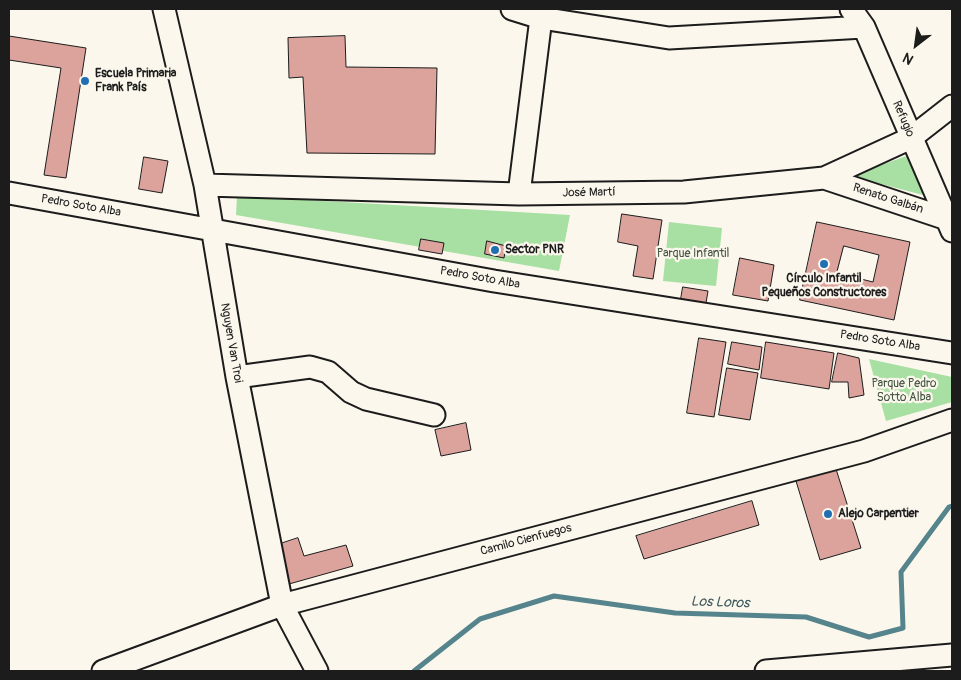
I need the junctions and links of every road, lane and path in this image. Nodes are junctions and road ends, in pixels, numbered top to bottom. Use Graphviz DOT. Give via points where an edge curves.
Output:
graph roads {
  1 [pos="164,9"];
  2 [pos="512,9"];
  3 [pos="852,9"];
  4 [pos="541,18"];
  5 [pos="864,27"];
  6 [pos="952,106"];
  7 [pos="911,138"];
  8 [pos="824,178"];
  9 [pos="205,185"];
  10 [pos="9,193"];
  11 [pos="519,194"];
  12 [pos="950,222"];
  13 [pos="212,229"];
  14 [pos="952,353"];
  15 [pos="237,377"];
  16 [pos="434,415"];
  17 [pos="952,420"];
  18 [pos="282,605"];
  19 [pos="952,655"];
  20 [pos="103,671"];
  21 [pos="317,671"];
  22 [pos="766,671"];
  1 -- 9 [label="street, Nguyen Van Troi"];
  2 -- 4 [label="street"];
  3 -- 5 [label="street, Refugio"];
  4 -- 5 [label="street" via="669,38"];
  4 -- 11 [label="street"];
  5 -- 7 [label="street, Refugio"];
  6 -- 7 [label="street, José Martí"];
  7 -- 8 [label="street, José Martí"];
  7 -- 12 [label="street, Refugio"];
  8 -- 11 [label="street, José Martí" via="684,192"];
  8 -- 12 [label="street, Renato Galbán"];
  9 -- 11 [label="street, José Martí"];
  9 -- 13 [label="street, Nguyen Van Troi"];
  10 -- 13 [label="street, Pedro Soto Alba"];
  13 -- 14 [label="street, Pedro Soto Alba" via="494,281"];
  13 -- 15 [label="street, Nguyen Van Troi"];
  15 -- 16 [label="street" via="310,368 328,372 351,392 366,399"];
  15 -- 18 [label="street, Nguyen Van Troi"];
  17 -- 18 [label="street, Camilo Cienfuegos" via="864,451"];
  18 -- 20 [label="street, Camilo Cienfuegos"];
  18 -- 21 [label="street, Nguyen Van Troi"];
  19 -- 22 [label="street"];
}
